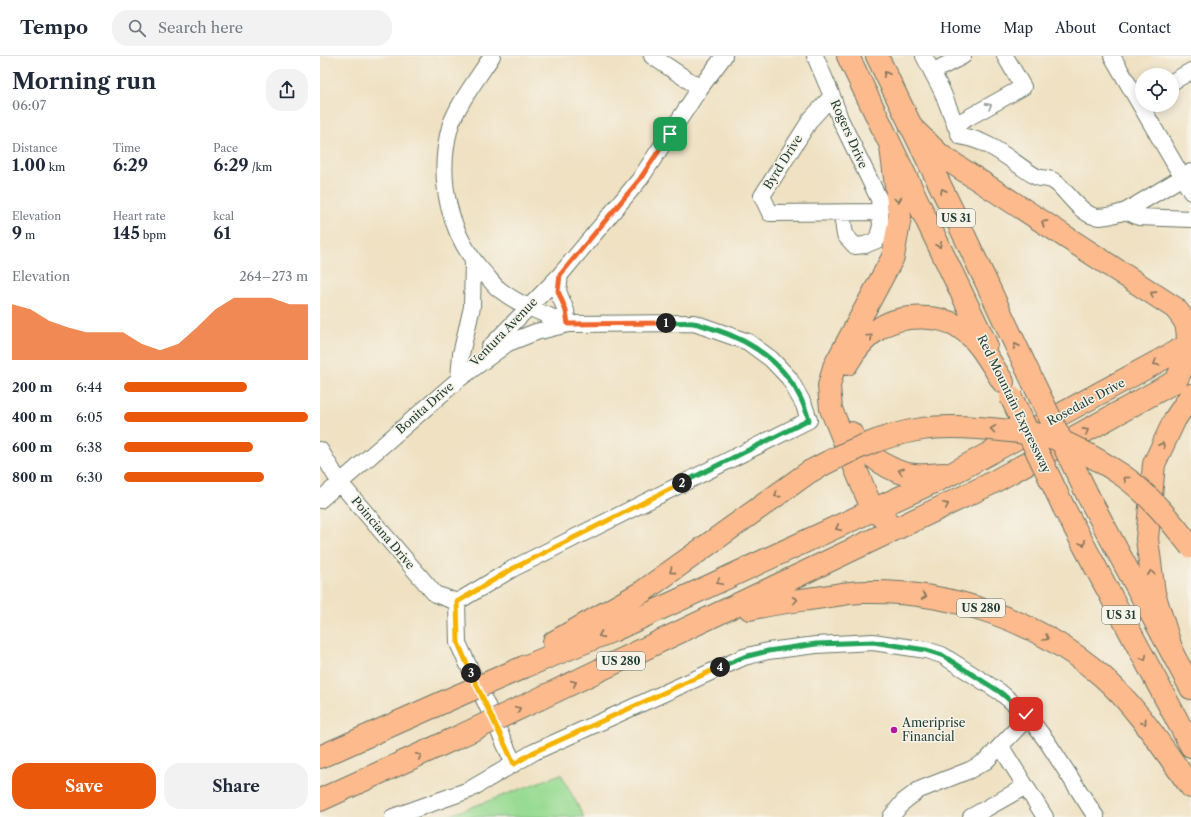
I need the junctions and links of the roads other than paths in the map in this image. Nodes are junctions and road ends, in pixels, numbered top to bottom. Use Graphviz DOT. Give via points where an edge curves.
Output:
graph roads {
  1 [pos="492,56"];
  2 [pos="652,56"];
  3 [pos="724,56"];
  4 [pos="815,56"];
  5 [pos="848,56"];
  6 [pos="877,56"];
  7 [pos="924,56"];
  8 [pos="963,56"];
  9 [pos="1005,56"];
  10 [pos="1112,56"];
  11 [pos="1191,71"];
  12 [pos="932,72"];
  13 [pos="1179,78"];
  14 [pos="700,88"];
  15 [pos="1135,92"];
  16 [pos="832,96"];
  17 [pos="1147,112"];
  18 [pos="911,127"];
  19 [pos="958,131"];
  20 [pos="890,147"];
  21 [pos="1186,174"];
  22 [pos="1191,192"];
  23 [pos="1126,211"];
  24 [pos="880,212"];
  25 [pos="842,214"];
  26 [pos="1191,219"];
  27 [pos="473,261"];
  28 [pos="560,275"];
  29 [pos="528,307"];
  30 [pos="1183,310"];
  31 [pos="568,324"];
  32 [pos="1190,344"];
  33 [pos="459,379"];
  34 [pos="1184,388"];
  35 [pos="1007,390"];
  36 [pos="320,450"];
  37 [pos="953,473"];
  38 [pos="340,483"];
  39 [pos="320,500"];
  40 [pos="873,511"];
  41 [pos="911,522"];
  42 [pos="1191,547"];
  43 [pos="457,602"];
  44 [pos="703,622"];
  45 [pos="1172,651"];
  46 [pos="523,664"];
  47 [pos="1191,688"];
  48 [pos="410,716"];
  49 [pos="1028,717"];
  50 [pos="320,740"];
  51 [pos="1001,746"];
  52 [pos="1191,746"];
  53 [pos="320,757"];
  54 [pos="514,764"];
  55 [pos="391,769"];
  56 [pos="1026,786"];
  57 [pos="1191,787"];
  58 [pos="320,800"];
  59 [pos="320,807"];
  60 [pos="1040,815"];
  61 [pos="393,817"];
  62 [pos="891,817"];
  63 [pos="971,817"];
  64 [pos="1096,817"];
  1 -- 27 [label="street, Bonita Drive" via="450,126 444,161 444,185 452,220"];
  2 -- 14 [label="street"];
  3 -- 14 [label="street, Ventura Avenue"];
  4 -- 16 [label="street, Rogers Drive"];
  5 -- 20 [label="highway, Red Mountain Expressway / US 31"];
  18 -- 6 [label="highway, US 31, one-way"];
  7 -- 12 [label="street"];
  8 -- 12 [label="street"];
  19 -- 9 [label="street, one-way" via="1023,87"];
  10 -- 15 [label="street"];
  11 -- 13 [label="street"];
  12 -- 19 [label="street"];
  14 -- 28 [label="street, Ventura Avenue" via="640,179"];
  16 -- 24 [label="street, Rogers Drive" via="840,119 879,199"];
  16 -- 25 [label="street, Byrd Drive" via="810,119 762,196 770,213"];
  17 -- 21 [label="street"];
  30 -- 18 [label="highway, one-way" via="940,155"];
  45 -- 18 [label="highway, US 31, one-way, bridge" via="1088,496"];
  19 -- 23 [label="street" via="989,144 1036,177 1057,182 1081,210 1095,217 1106,217"];
  20 -- 35 [label="highway, Red Mountain Expressway / US 31, one-way"];
  20 -- 40 [label="highway, one-way" via="900,217 894,257 834,367 829,386 831,409"];
  21 -- 22 [label="street"];
  21 -- 23 [label="street"];
  23 -- 26 [label="street" via="1139,217"];
  24 -- 25 [label="street, Byrd Drive"];
  24 -- 25 [label="street" via="881,226 877,240 855,246 845,235"];
  27 -- 29 [label="street, Bonita Drive" via="499,290"];
  27 -- 33 [label="street, Bonita Drive" via="472,307 461,354"];
  28 -- 29 [label="street, Ventura Avenue"];
  28 -- 31 [label="street" via="558,291"];
  29 -- 31 [label="street, Bonita Drive"];
  29 -- 33 [label="street, Ventura Avenue"];
  30 -- 32 [label="highway"];
  31 -- 33 [label="street" via="536,332 508,343"];
  31 -- 43 [label="street" via="694,323 748,342 771,359 789,378 809,420 512,569"];
  32 -- 34 [label="highway" via="1185,364"];
  32 -- 37 [label="highway, Rosedale Drive, one-way"];
  33 -- 38 [label="street, Bonita Drive"];
  41 -- 34 [label="highway, Rosedale Drive, one-way"];
  45 -- 34 [label="highway, one-way" via="1154,593 1147,539 1154,464 1174,419"];
  37 -- 35 [label="highway, one-way" via="914,475 885,466 857,441 848,428 842,405 841,384 846,366 855,351 880,327 912,317 941,319 961,328 973,338"];
  35 -- 52 [label="highway, Red Mountain Expressway / US 31, one-way, bridge" via="1064,508"];
  36 -- 38 [label="street, Poinciana Drive"];
  37 -- 40 [label="highway, Rosedale Drive"];
  38 -- 39 [label="street, Bonita Drive"];
  38 -- 43 [label="street, Poinciana Drive" via="435,594"];
  40 -- 41 [label="highway" via="892,522"];
  40 -- 46 [label="highway, Rosedale Drive, one-way" via="612,630"];
  41 -- 44 [label="highway, Rosedale Drive"];
  42 -- 46 [label="highway, one-way, bridge" via="1147,497 1122,476 1088,455 1046,436 985,428 922,429 874,441 809,472 642,592"];
  43 -- 54 [label="street" via="458,643"];
  55 -- 44 [label="highway, US 280, one-way, bridge"];
  44 -- 57 [label="highway, US 280, one-way" via="768,604 863,592 911,594 950,600 988,610 1035,632 1076,656 1102,677 1140,716"];
  45 -- 47 [label="highway, US 31"];
  46 -- 48 [label="highway, bridge"];
  48 -- 50 [label="highway"];
  48 -- 53 [label="highway"];
  49 -- 51 [label="street"];
  49 -- 54 [label="street" via="1000,692 942,655 873,642 816,644 744,657 534,752"];
  49 -- 64 [label="street"];
  51 -- 56 [label="street"];
  51 -- 62 [label="street" via="970,770 919,790 903,802"];
  54 -- 61 [label="street" via="469,790"];
  55 -- 58 [label="highway, US 280"];
  55 -- 59 [label="highway"];
  56 -- 60 [label="street"];
  56 -- 63 [label="street"];
}
